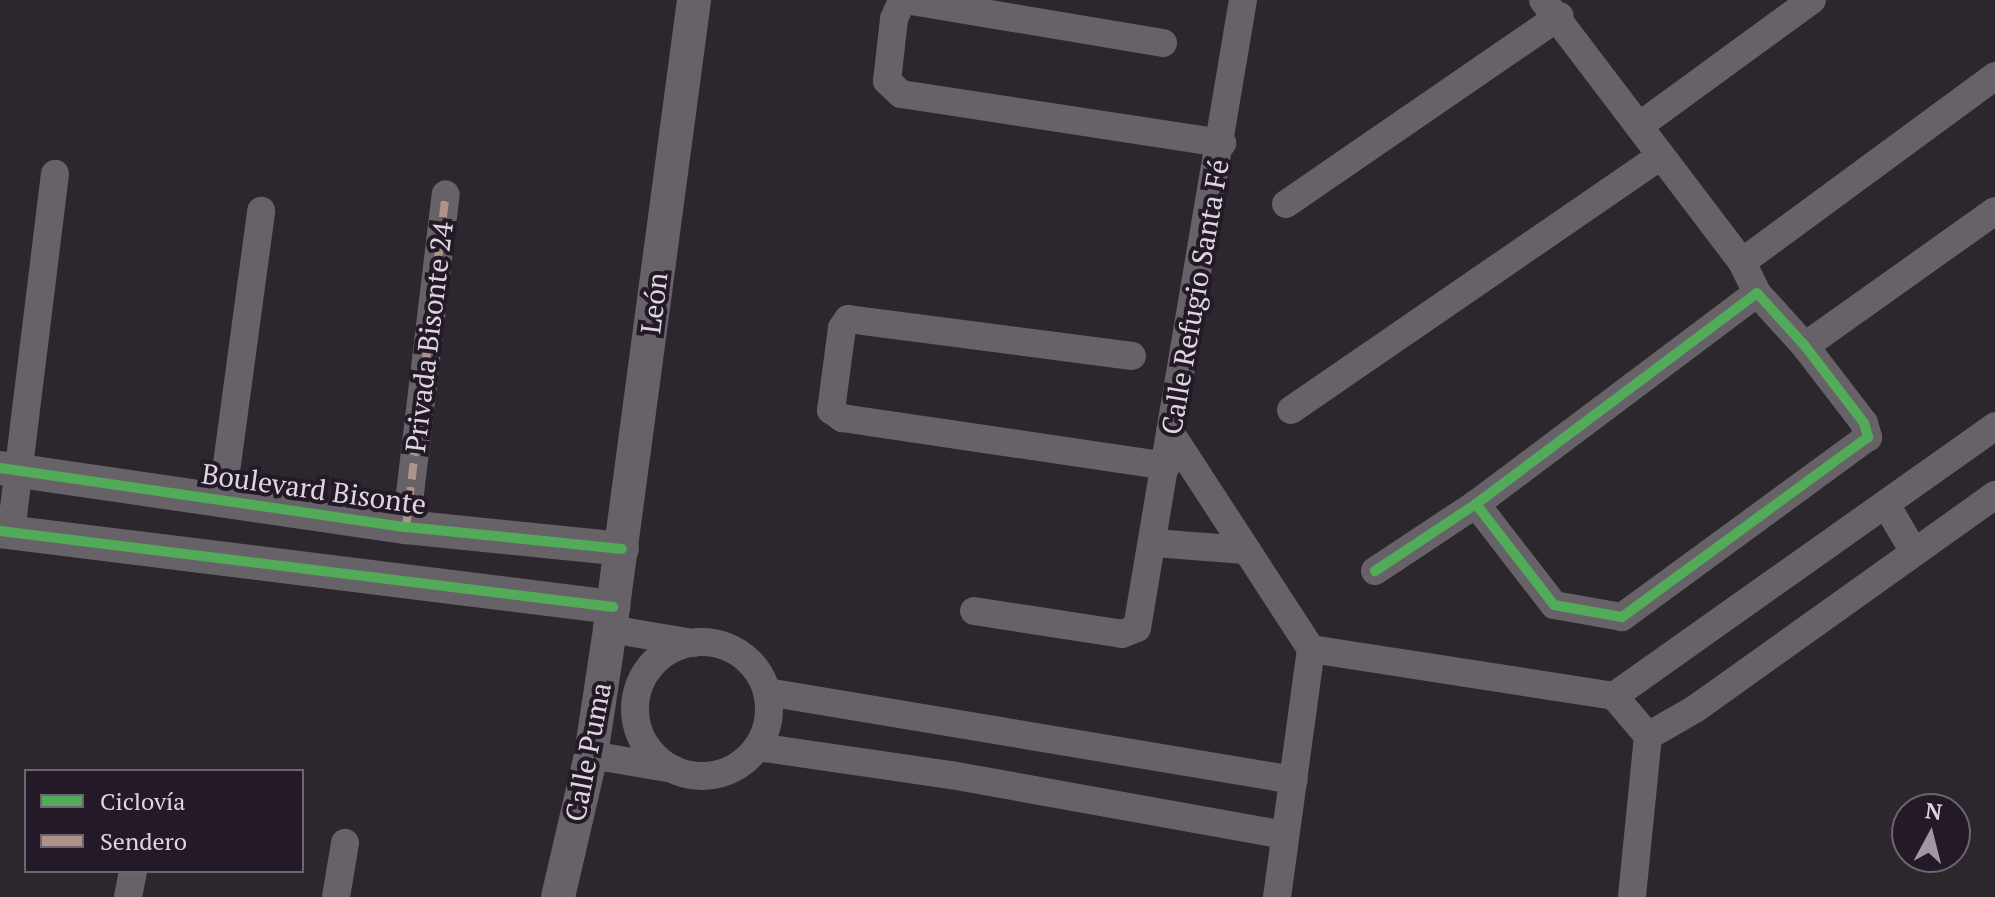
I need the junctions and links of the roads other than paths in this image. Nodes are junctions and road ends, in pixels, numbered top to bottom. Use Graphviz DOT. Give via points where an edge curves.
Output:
graph roads {
  1 [pos="694,0"];
  2 [pos="1243,0"];
  3 [pos="1812,0"];
  4 [pos="1552,8"];
  5 [pos="1163,43"];
  6 [pos="1995,76"];
  7 [pos="1639,126"];
  8 [pos="1222,143"];
  9 [pos="1660,156"];
  10 [pos="55,174"];
  11 [pos="446,194"];
  12 [pos="1286,204"];
  13 [pos="261,211"];
  14 [pos="1995,211"];
  15 [pos="1742,262"];
  16 [pos="1757,293"];
  17 [pos="1805,346"];
  18 [pos="1132,356"];
  19 [pos="1291,410"];
  20 [pos="1995,426"];
  21 [pos="1170,432"];
  22 [pos="1166,466"];
  23 [pos="8,470"];
  24 [pos="1995,495"];
  25 [pos="222,501"];
  26 [pos="1476,504"];
  27 [pos="1887,506"];
  28 [pos="406,527"];
  29 [pos="6,532"];
  30 [pos="1154,543"];
  31 [pos="622,549"];
  32 [pos="1245,550"];
  33 [pos="1914,552"];
  34 [pos="1375,571"];
  35 [pos="974,611"];
  36 [pos="612,618"];
  37 [pos="694,643"];
  38 [pos="1311,649"];
  39 [pos="767,692"];
  40 [pos="1614,696"];
  41 [pos="1648,736"];
  42 [pos="758,747"];
  43 [pos="591,755"];
  44 [pos="673,769"];
  45 [pos="1294,780"];
  46 [pos="1284,835"];
  47 [pos="345,843"];
  48 [pos="133,873"];
  49 [pos="128,897"];
  50 [pos="336,897"];
  51 [pos="558,897"];
  52 [pos="1277,897"];
  53 [pos="1632,897"];
  1 -- 31 [label="street, León"];
  2 -- 8 [label="street, Calle Refugio Santa Fé"];
  3 -- 7 [label="street"];
  4 -- 7 [label="street"];
  4 -- 12 [label="street"];
  5 -- 8 [label="street" via="911,1 901,3 894,19 887,81 901,94"];
  6 -- 15 [label="street"];
  7 -- 9 [label="street"];
  8 -- 21 [label="street, Calle Refugio Santa Fé"];
  9 -- 15 [label="street"];
  9 -- 19 [label="street"];
  10 -- 23 [label="street"];
  11 -- 28 [label="street, Privada Bisonte 24"];
  13 -- 25 [label="street"];
  14 -- 17 [label="street"];
  15 -- 16 [label="street"];
  16 -- 17 [label="street"];
  16 -- 26 [label="street"];
  17 -- 26 [label="street" via="1864,423 1868,437 1622,617 1554,605"];
  18 -- 22 [label="street" via="848,319 842,328 831,410 842,418"];
  20 -- 27 [label="street"];
  21 -- 22 [label="street, Calle Refugio Santa Fé"];
  21 -- 32 [label="street"];
  22 -- 30 [label="street, Calle Refugio Santa Fé"];
  23 -- 25 [label="street, Boulevard Bisonte"];
  23 -- 29 [label="street"];
  24 -- 33 [label="street"];
  25 -- 28 [label="street, Boulevard Bisonte"];
  26 -- 34 [label="street"];
  27 -- 33 [label="street"];
  27 -- 40 [label="street"];
  28 -- 31 [label="street, Boulevard Bisonte"];
  29 -- 36 [label="street"];
  30 -- 32 [label="street"];
  30 -- 35 [label="street, Calle Refugio Santa Fé" via="1137,628 1122,634"];
  31 -- 36 [label="street, León"];
  32 -- 38 [label="street"];
  33 -- 41 [label="street" via="1695,709"];
  36 -- 37 [label="street"];
  36 -- 43 [label="street, Calle Puma"];
  37 -- 39 [label="street" via="731,649 747,659"];
  37 -- 44 [label="street" via="675,648 646,672 635,708 645,744"];
  38 -- 40 [label="street"];
  38 -- 45 [label="street"];
  39 -- 42 [label="street" via="770,711"];
  39 -- 45 [label="street"];
  40 -- 41 [label="street"];
  41 -- 53 [label="street"];
  42 -- 44 [label="street" via="745,761 719,773 691,775"];
  42 -- 46 [label="street" via="951,775"];
  43 -- 44 [label="street"];
  43 -- 51 [label="street, Calle Puma"];
  45 -- 46 [label="street"];
  46 -- 52 [label="street"];
  47 -- 50 [label="street"];
  48 -- 49 [label="street"];
}
